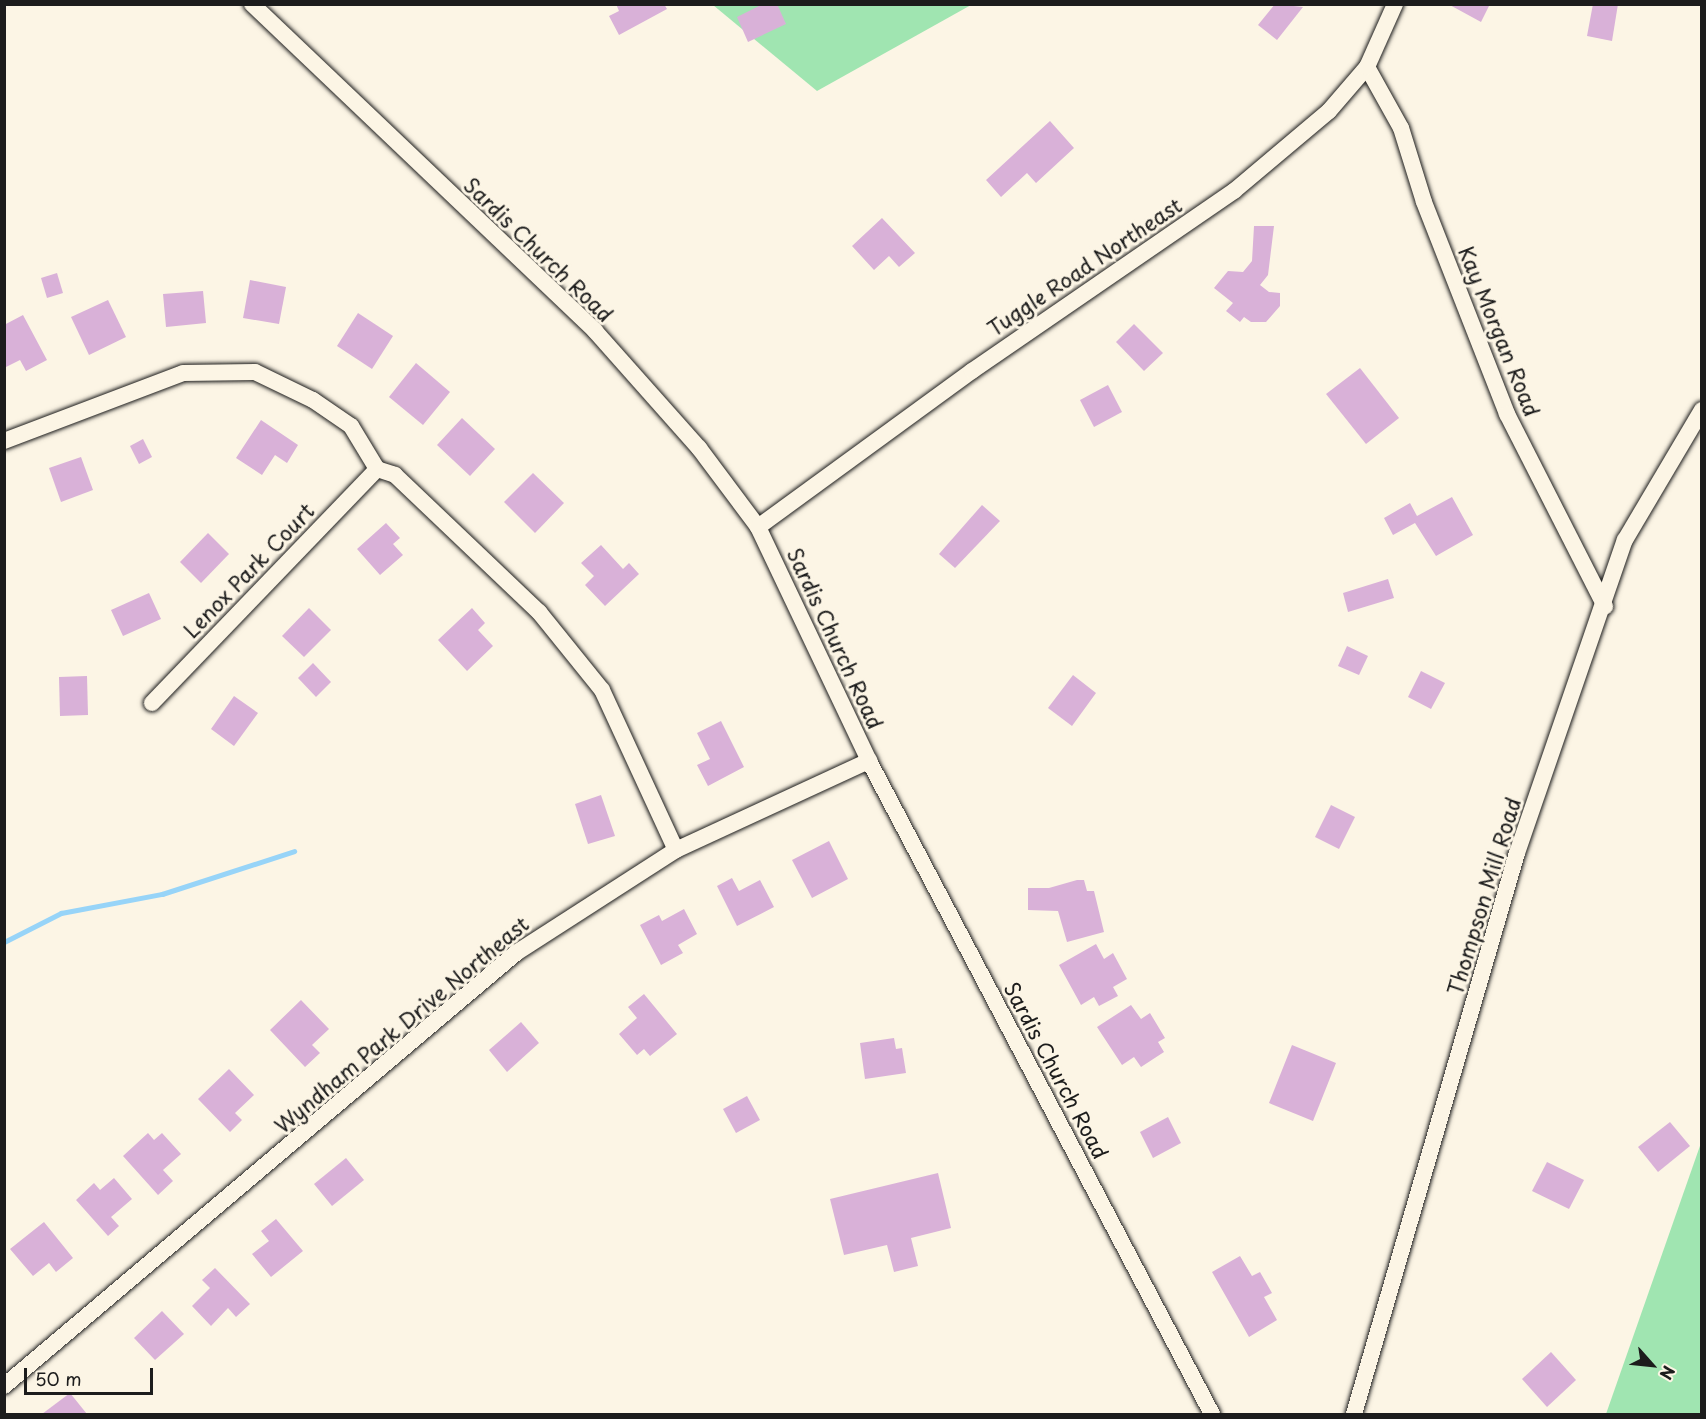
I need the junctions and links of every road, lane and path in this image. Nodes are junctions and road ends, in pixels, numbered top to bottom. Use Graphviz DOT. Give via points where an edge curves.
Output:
graph roads {
  1 [pos="252,4"];
  2 [pos="1395,4"];
  3 [pos="1367,67"];
  4 [pos="1701,410"];
  5 [pos="4,441"];
  6 [pos="377,469"];
  7 [pos="758,527"];
  8 [pos="1605,606"];
  9 [pos="152,703"];
  10 [pos="869,761"];
  11 [pos="676,850"];
  12 [pos="4,1386"];
  13 [pos="1212,1414"];
  14 [pos="1354,1414"];
  1 -- 7 [label="street, Sardis Church Road" via="595,332 699,448"];
  2 -- 3 [label="street, Tuggle Road Northeast"];
  3 -- 7 [label="street, Tuggle Road Northeast" via="1329,111 1234,191 972,371"];
  3 -- 8 [label="street, Kay Morgan Road" via="1401,128 1424,202 1507,414"];
  4 -- 8 [label="street, Thompson Mill Road" via="1625,540"];
  5 -- 6 [label="street" via="183,373 255,372 313,400 351,426"];
  6 -- 9 [label="street, Lenox Park Court"];
  6 -- 11 [label="street" via="395,475 539,612 602,690"];
  7 -- 10 [label="street, Sardis Church Road"];
  8 -- 14 [label="street, Thompson Mill Road" via="1517,854"];
  10 -- 11 [label="street, Wyndham Park Drive Northeast"];
  10 -- 13 [label="street, Sardis Church Road"];
  11 -- 12 [label="street, Wyndham Park Drive Northeast" via="516,953"];
}
